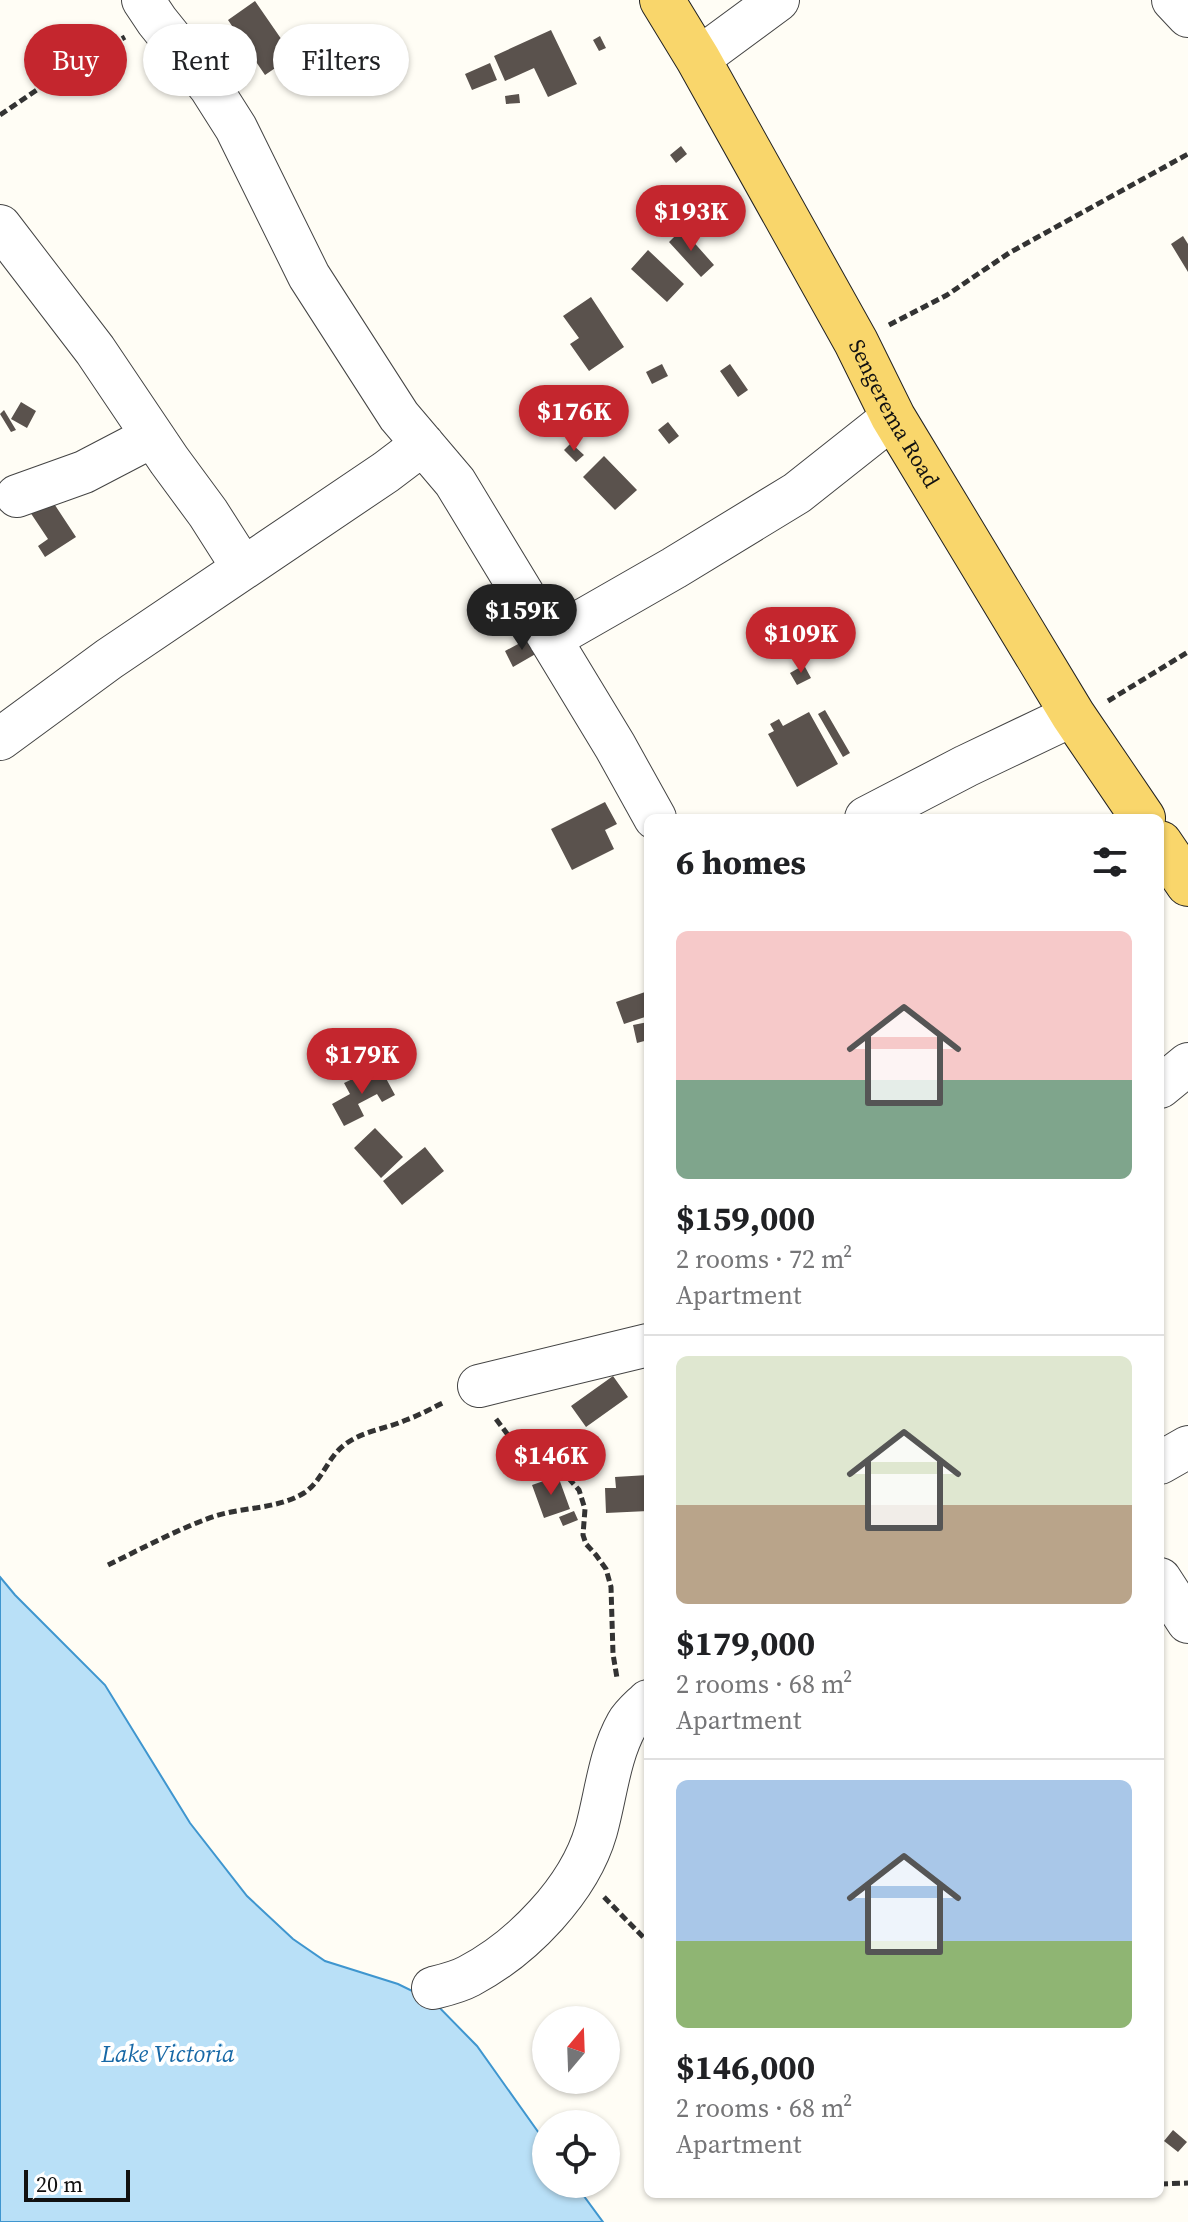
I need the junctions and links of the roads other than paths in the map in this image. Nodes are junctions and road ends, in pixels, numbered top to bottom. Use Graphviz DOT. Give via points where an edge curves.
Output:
graph roads {
  1 [pos="662,0"];
  2 [pos="778,0"];
  3 [pos="1173,0"];
  4 [pos="150,11"];
  5 [pos="1188,16"];
  6 [pos="698,59"];
  7 [pos="0,226"];
  8 [pos="893,417"];
  9 [pos="153,436"];
  10 [pos="423,444"];
  11 [pos="17,496"];
  12 [pos="243,568"];
  13 [pos="550,639"];
  14 [pos="1075,717"];
  15 [pos="0,739"];
  16 [pos="653,814"];
  17 [pos="874,814"];
  18 [pos="1140,814"];
  19 [pos="1164,849"];
  20 [pos="1188,884"];
  21 [pos="1188,1064"];
  22 [pos="1164,1084"];
  23 [pos="644,1346"];
  24 [pos="479,1386"];
  25 [pos="1188,1447"];
  26 [pos="1164,1461"];
  27 [pos="1164,1585"];
  28 [pos="1188,1622"];
  29 [pos="638,1711"];
  30 [pos="433,1988"];
  1 -- 6 [label="main road, Sengerema Road"];
  2 -- 6 [label="street"];
  3 -- 5 [label="street"];
  4 -- 10 [label="street" via="236,128 309,276 399,416"];
  6 -- 8 [label="main road, Sengerema Road"];
  7 -- 9 [label="street"];
  8 -- 13 [label="street" via="797,493"];
  8 -- 14 [label="main road, Sengerema Road"];
  9 -- 11 [label="street" via="84,472"];
  9 -- 12 [label="street"];
  10 -- 12 [label="street"];
  10 -- 13 [label="street" via="455,482"];
  12 -- 15 [label="street"];
  13 -- 16 [label="street"];
  14 -- 17 [label="street"];
  14 -- 18 [label="main road, Sengerema Road"];
  19 -- 20 [label="main road"];
  21 -- 22 [label="street"];
  23 -- 24 [label="street"];
  25 -- 26 [label="street"];
  27 -- 28 [label="street"];
  29 -- 30 [label="street" via="615,1752 595,1836 564,1892 519,1941 467,1978"];
}
